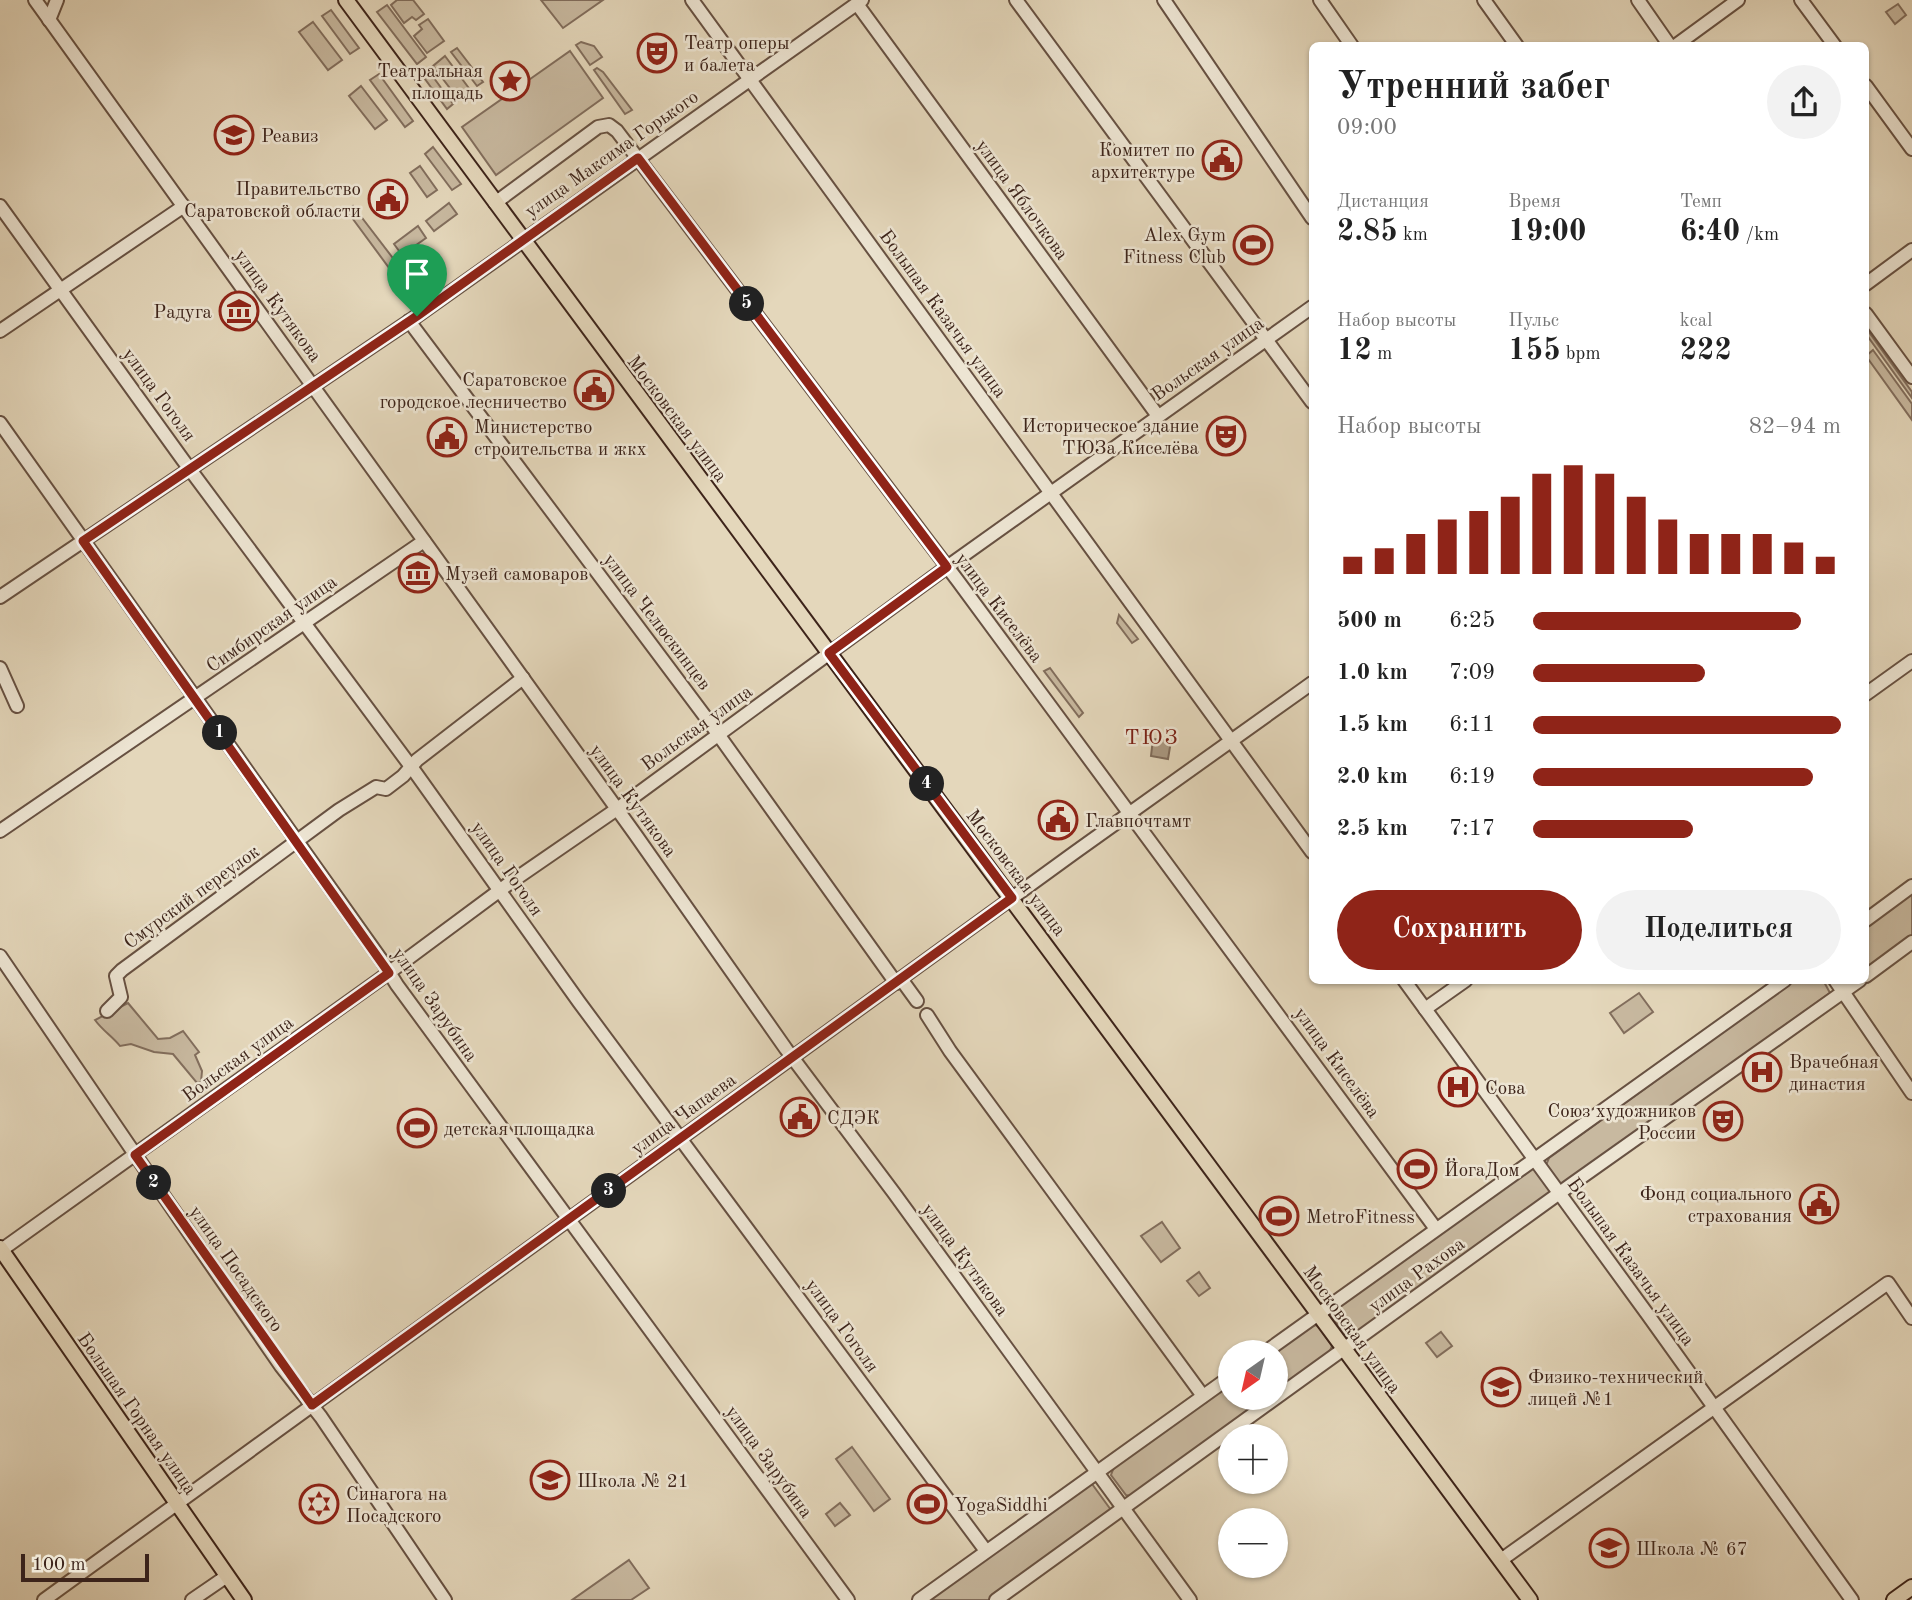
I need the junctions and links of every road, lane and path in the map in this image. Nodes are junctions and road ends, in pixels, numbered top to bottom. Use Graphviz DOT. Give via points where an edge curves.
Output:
graph roads {
  1 [pos="35,0"];
  2 [pos="57,0"];
  3 [pos="346,0"];
  4 [pos="692,0"];
  5 [pos="1016,0"];
  6 [pos="1164,0"];
  7 [pos="1320,0"];
  8 [pos="1484,0"];
  9 [pos="1638,0"];
  10 [pos="1738,0"];
  11 [pos="1801,0"];
  12 [pos="859,2"];
  13 [pos="49,20"];
  14 [pos="1349,42"];
  15 [pos="1514,42"];
  16 [pos="1669,42"];
  17 [pos="1678,42"];
  18 [pos="1832,42"];
  19 [pos="750,79"];
  20 [pos="1869,90"];
  21 [pos="1912,149"];
  22 [pos="638,158"];
  23 [pos="495,203"];
  24 [pos="0,206"];
  25 [pos="184,206"];
  26 [pos="1309,214"];
  27 [pos="523,240"];
  28 [pos="1912,250"];
  29 [pos="1869,282"];
  30 [pos="61,290"];
  31 [pos="1309,309"];
  32 [pos="1869,318"];
  33 [pos="409,321"];
  34 [pos="0,331"];
  35 [pos="1266,340"];
  36 [pos="1912,377"];
  37 [pos="313,386"];
  38 [pos="1309,398"];
  39 [pos="1158,416"];
  40 [pos="0,423"];
  41 [pos="191,468"];
  42 [pos="1051,494"];
  43 [pos="83,541"];
  44 [pos="424,541"];
  45 [pos="947,567"];
  46 [pos="0,597"];
  47 [pos="305,623"];
  48 [pos="829,653"];
  49 [pos="1912,661"];
  50 [pos="0,668"];
  51 [pos="523,678"];
  52 [pos="1309,685"];
  53 [pos="1869,692"];
  54 [pos="195,698"];
  55 [pos="17,706"];
  56 [pos="718,735"];
  57 [pos="1232,741"];
  58 [pos="411,766"];
  59 [pos="617,809"];
  60 [pos="1129,813"];
  61 [pos="0,831"];
  62 [pos="296,841"];
  63 [pos="1309,848"];
  64 [pos="1912,886"];
  65 [pos="500,891"];
  66 [pos="1012,898"];
  67 [pos="1869,918"];
  68 [pos="1912,942"];
  69 [pos="0,956"];
  70 [pos="389,973"];
  71 [pos="1869,974"];
  72 [pos="898,981"];
  73 [pos="1407,984"];
  74 [pos="1460,984"];
  75 [pos="1779,984"];
  76 [pos="1838,984"];
  77 [pos="1854,984"];
  78 [pos="1843,991"];
  79 [pos="917,1001"];
  80 [pos="1424,1009"];
  81 [pos="107,1011"];
  82 [pos="927,1015"];
  83 [pos="792,1057"];
  84 [pos="1912,1093"];
  85 [pos="681,1138"];
  86 [pos="135,1155"];
  87 [pos="1535,1160"];
  88 [pos="1559,1193"];
  89 [pos="568,1221"];
  90 [pos="1436,1229"];
  91 [pos="0,1250"];
  92 [pos="1319,1314"];
  93 [pos="1912,1318"];
  94 [pos="1282,1340"];
  95 [pos="1345,1349"];
  96 [pos="1218,1385"];
  97 [pos="1203,1396"];
  98 [pos="312,1405"];
  99 [pos="1714,1407"];
  100 [pos="1097,1472"];
  101 [pos="177,1503"];
  102 [pos="1123,1509"];
  103 [pos="986,1551"];
  104 [pos="1501,1560"];
  105 [pos="227,1576"];
  106 [pos="1912,1587"];
  107 [pos="44,1600"];
  108 [pos="192,1600"];
  109 [pos="244,1600"];
  110 [pos="445,1600"];
  111 [pos="848,1600"];
  112 [pos="919,1600"];
  113 [pos="996,1600"];
  114 [pos="1190,1600"];
  115 [pos="1530,1600"];
  116 [pos="1852,1600"];
  117 [pos="1894,1600"];
  1 -- 13 [label="street, улица Кутякова"];
  2 -- 13 [label="street"];
  3 -- 23 [label="main road, Московская улица"];
  4 -- 19 [label="street, Большая Казачья улица"];
  5 -- 35 [label="street"];
  6 -- 26 [label="street"];
  7 -- 14 [label="street"];
  8 -- 15 [label="street"];
  9 -- 16 [label="street"];
  10 -- 17 [label="street"];
  11 -- 18 [label="street"];
  12 -- 19 [label="street, улица Максима Горького"];
  12 -- 39 [label="street, улица Яблочкова"];
  13 -- 25 [label="street, улица Кутякова"];
  19 -- 22 [label="street, улица Максима Горького"];
  19 -- 42 [label="street, Большая Казачья улица"];
  20 -- 21 [label="street"];
  22 -- 23 [label="street, улица Киселёва" via="617,131 609,125 598,127"];
  22 -- 27 [label="street, улица Максима Горького"];
  22 -- 45 [label="street, улица Киселёва"];
  23 -- 27 [label="main road, Московская улица"];
  24 -- 30 [label="street, улица Гоголя"];
  25 -- 30 [label="street"];
  25 -- 37 [label="street, улица Кутякова"];
  27 -- 33 [label="street, улица Максима Горького"];
  27 -- 48 [label="main road, Московская улица"];
  28 -- 29 [label="street"];
  30 -- 34 [label="street"];
  30 -- 41 [label="street, улица Гоголя"];
  31 -- 35 [label="street, Вольская улица"];
  32 -- 36 [label="street"];
  33 -- 37 [label="street, улица Максима Горького"];
  33 -- 56 [label="street, улица Челюскинцев"];
  35 -- 38 [label="street"];
  35 -- 39 [label="street, Вольская улица"];
  37 -- 41 [label="street, улица Максима Горького"];
  37 -- 44 [label="street, улица Кутякова"];
  39 -- 42 [label="street, Вольская улица"];
  40 -- 43 [label="street, улица Зарубина"];
  41 -- 43 [label="street, улица Максима Горького"];
  41 -- 47 [label="street, улица Гоголя"];
  42 -- 45 [label="street, Вольская улица"];
  42 -- 57 [label="street, Большая Казачья улица"];
  43 -- 46 [label="street, улица Максима Горького"];
  43 -- 54 [label="street, улица Зарубина"];
  44 -- 47 [label="street, Симбирская улица"];
  44 -- 51 [label="street, улица Кутякова"];
  45 -- 48 [label="street, Вольская улица"];
  45 -- 60 [label="street, улица Киселёва"];
  47 -- 54 [label="street, Симбирская улица"];
  47 -- 58 [label="street, улица Гоголя"];
  48 -- 56 [label="street, Вольская улица"];
  48 -- 66 [label="main road, Московская улица"];
  49 -- 53 [label="street"];
  50 -- 55 [label="street"];
  51 -- 58 [label="street, Смурский переулок"];
  51 -- 59 [label="street, улица Кутякова"];
  52 -- 57 [label="street, улица Чапаева"];
  54 -- 61 [label="street, Симбирская улица"];
  54 -- 62 [label="street, улица Зарубина"];
  56 -- 59 [label="street, Вольская улица"];
  56 -- 72 [label="street, улица Челюскинцев"];
  57 -- 60 [label="street, улица Чапаева"];
  57 -- 63 [label="street, Большая Казачья улица"];
  58 -- 62 [label="street, Смурский переулок" via="387,789 376,787"];
  58 -- 65 [label="street, улица Гоголя"];
  59 -- 65 [label="street, Вольская улица"];
  59 -- 83 [label="street, улица Кутякова"];
  60 -- 66 [label="street, улица Чапаева"];
  60 -- 90 [label="street, улица Киселёва"];
  62 -- 70 [label="street, улица Зарубина"];
  62 -- 81 [label="street, Смурский переулок" via="116,975 121,997"];
  64 -- 67 [label="street"];
  65 -- 70 [label="street, Вольская улица"];
  65 -- 85 [label="street, улица Гоголя"];
  66 -- 72 [label="street, улица Чапаева"];
  66 -- 92 [label="main road, Московская улица"];
  68 -- 71 [label="street"];
  69 -- 86 [label="street, улица Посадского"];
  70 -- 86 [label="street, Вольская улица"];
  70 -- 89 [label="street, улица Зарубина"];
  72 -- 79 [label="street, улица Челюскинцев"];
  72 -- 83 [label="street, улица Чапаева"];
  73 -- 80 [label="street, Большая Казачья улица"];
  74 -- 80 [label="street"];
  75 -- 87 [label="street"];
  76 -- 78 [label="street"];
  77 -- 78 [label="street, улица Рахова"];
  78 -- 84 [label="street"];
  78 -- 88 [label="street, улица Рахова"];
  80 -- 87 [label="street, Большая Казачья улица"];
  82 -- 97 [label="street"];
  83 -- 85 [label="street, улица Чапаева"];
  83 -- 100 [label="street, улица Кутякова"];
  85 -- 89 [label="street, улица Чапаева"];
  85 -- 103 [label="street, улица Гоголя"];
  86 -- 91 [label="street, Вольская улица"];
  86 -- 98 [label="street, улица Посадского"];
  87 -- 88 [label="street, Большая Казачья улица"];
  87 -- 90 [label="street"];
  88 -- 95 [label="street, улица Рахова"];
  88 -- 99 [label="street, Большая Казачья улица"];
  89 -- 98 [label="street, улица Чапаева"];
  89 -- 111 [label="street, улица Зарубина"];
  90 -- 92 [label="street"];
  91 -- 101 [label="main road, Большая Горная улица"];
  92 -- 94 [label="street"];
  92 -- 95 [label="main road, Московская улица"];
  93 -- 99 [label="street" via="1888,1283"];
  95 -- 102 [label="street, улица Рахова"];
  95 -- 104 [label="main road, Московская улица"];
  96 -- 97 [label="street"];
  97 -- 100 [label="street"];
  98 -- 101 [label="street, улица Чапаева"];
  98 -- 110 [label="street, улица Посадского"];
  99 -- 104 [label="street"];
  99 -- 116 [label="street, Большая Казачья улица"];
  100 -- 102 [label="street, улица Кутякова"];
  100 -- 103 [label="street"];
  101 -- 105 [label="main road, Большая Горная улица"];
  101 -- 107 [label="street, улица Чапаева"];
  102 -- 113 [label="street, улица Рахова"];
  102 -- 114 [label="street, улица Кутякова"];
  103 -- 112 [label="street"];
  104 -- 115 [label="main road, Московская улица"];
  105 -- 108 [label="street"];
  105 -- 109 [label="main road, Большая Горная улица"];
  106 -- 117 [label="main road"];
}
